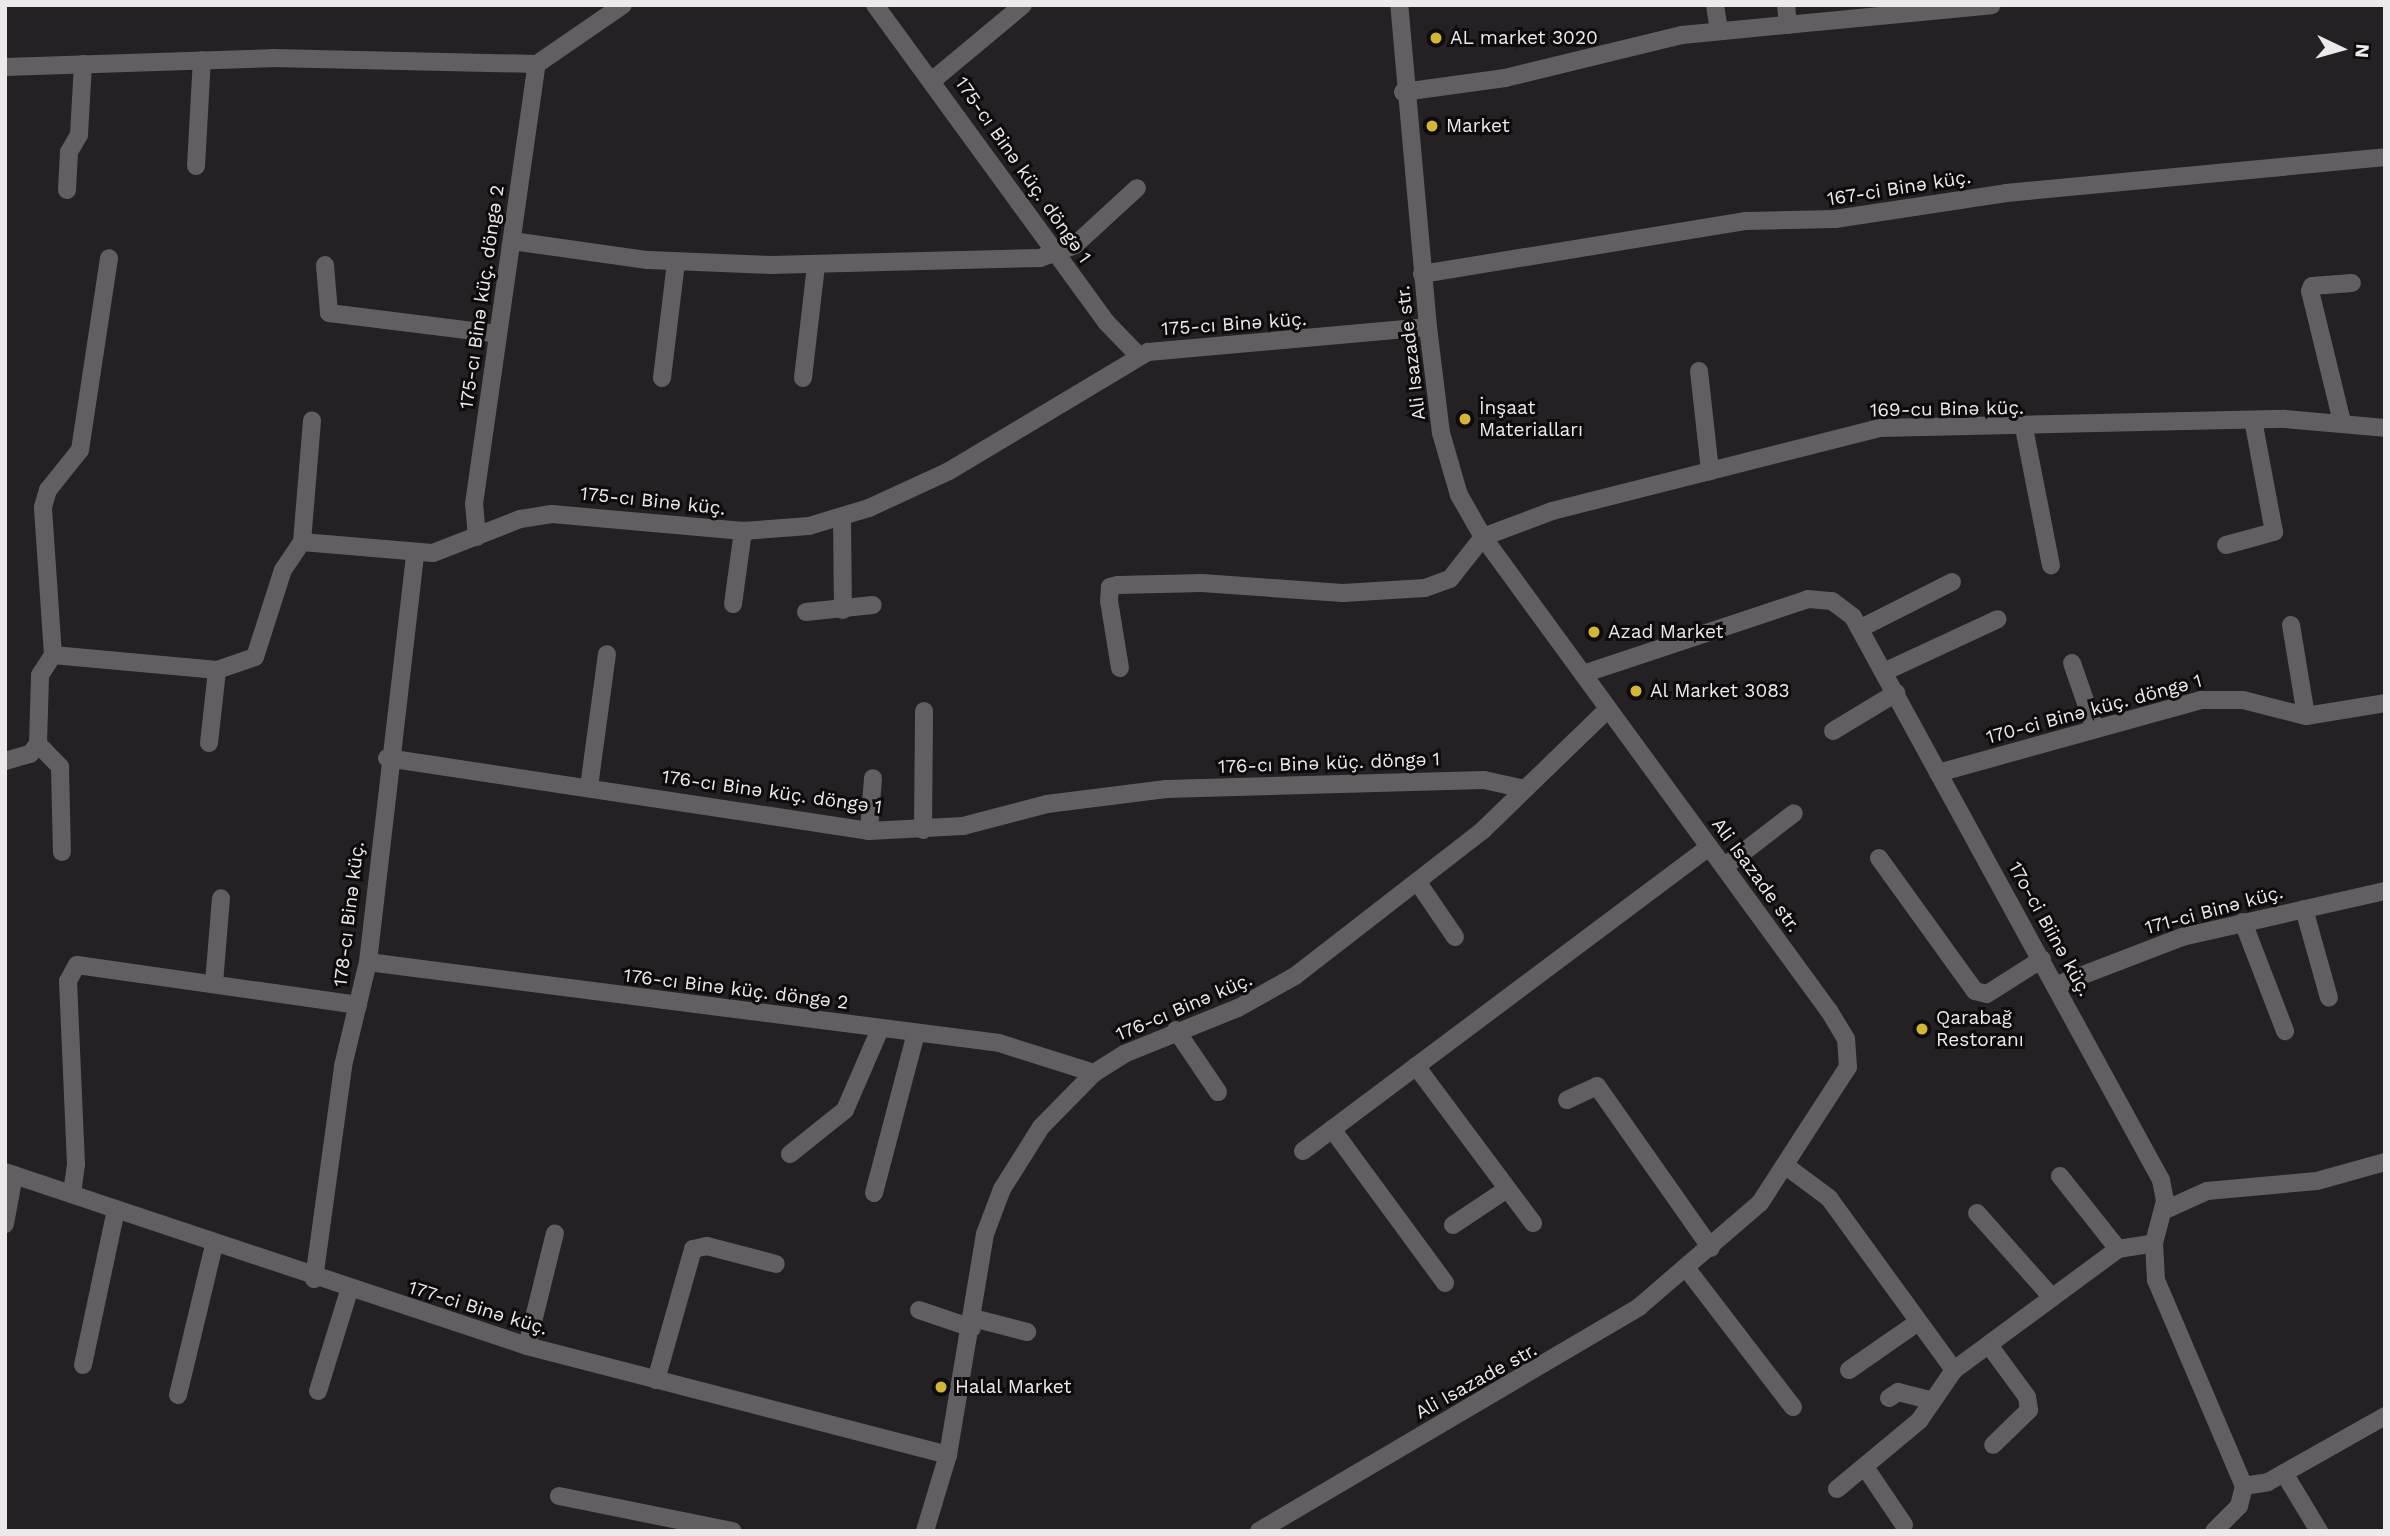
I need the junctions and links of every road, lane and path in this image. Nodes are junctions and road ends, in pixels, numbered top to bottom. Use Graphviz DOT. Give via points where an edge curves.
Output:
graph roads {
  1 [pos="623,5"];
  2 [pos="1023,5"];
  3 [pos="1399,5"];
  4 [pos="1715,5"];
  5 [pos="1786,5"];
  6 [pos="1992,5"];
  7 [pos="885,8"];
  8 [pos="1899,12"];
  9 [pos="1788,25"];
  10 [pos="1718,30"];
  11 [pos="202,60"];
  12 [pos="83,64"];
  13 [pos="537,64"];
  14 [pos="5,66"];
  15 [pos="933,80"];
  16 [pos="1403,92"];
  17 [pos="2385,157"];
  18 [pos="196,166"];
  19 [pos="1137,188"];
  20 [pos="67,190"];
  21 [pos="512,241"];
  22 [pos="1057,255"];
  23 [pos="109,258"];
  24 [pos="676,261"];
  25 [pos="325,265"];
  26 [pos="816,267"];
  27 [pos="1422,274"];
  28 [pos="2352,283"];
  29 [pos="1428,327"];
  30 [pos="497,334"];
  31 [pos="1139,356"];
  32 [pos="1699,371"];
  33 [pos="662,378"];
  34 [pos="803,378"];
  35 [pos="312,420"];
  36 [pos="2253,420"];
  37 [pos="2342,422"];
  38 [pos="2024,428"];
  39 [pos="2385,428"];
  40 [pos="1710,471"];
  41 [pos="842,518"];
  42 [pos="743,531"];
  43 [pos="477,537"];
  44 [pos="1483,537"];
  45 [pos="302,541"];
  46 [pos="2226,545"];
  47 [pos="415,553"];
  48 [pos="2051,565"];
  49 [pos="1952,582"];
  50 [pos="733,604"];
  51 [pos="873,605"];
  52 [pos="843,610"];
  53 [pos="806,612"];
  54 [pos="1998,619"];
  55 [pos="2291,625"];
  56 [pos="1861,628"];
  57 [pos="607,654"];
  58 [pos="53,655"];
  59 [pos="2072,663"];
  60 [pos="1120,668"];
  61 [pos="218,670"];
  62 [pos="1886,671"];
  63 [pos="1583,674"];
  64 [pos="1896,693"];
  65 [pos="2385,703"];
  66 [pos="1608,709"];
  67 [pos="924,711"];
  68 [pos="2306,716"];
  69 [pos="2095,729"];
  70 [pos="1833,731"];
  71 [pos="209,743"];
  72 [pos="38,744"];
  73 [pos="387,758"];
  74 [pos="5,761"];
  75 [pos="1938,773"];
  76 [pos="873,778"];
  77 [pos="589,787"];
  78 [pos="1525,789"];
  79 [pos="1794,813"];
  80 [pos="923,830"];
  81 [pos="869,831"];
  82 [pos="1709,847"];
  83 [pos="62,852"];
  84 [pos="1879,858"];
  85 [pos="1724,867"];
  86 [pos="1419,884"];
  87 [pos="2385,891"];
  88 [pos="221,898"];
  89 [pos="2304,909"];
  90 [pos="2243,922"];
  91 [pos="1455,937"];
  92 [pos="2042,959"];
  93 [pos="368,962"];
  94 [pos="214,983"];
  95 [pos="2057,985"];
  96 [pos="2329,998"];
  97 [pos="358,1005"];
  98 [pos="880,1029"];
  99 [pos="1176,1030"];
  100 [pos="2285,1031"];
  101 [pos="916,1033"];
  102 [pos="1416,1066"];
  103 [pos="1094,1073"];
  104 [pos="1218,1092"];
  105 [pos="1567,1100"];
  106 [pos="1332,1129"];
  107 [pos="1303,1151"];
  108 [pos="790,1154"];
  109 [pos="2385,1162"];
  110 [pos="1786,1166"];
  111 [pos="9,1173"];
  112 [pos="2060,1176"];
  113 [pos="1507,1189"];
  114 [pos="874,1193"];
  115 [pos="72,1194"];
  116 [pos="116,1210"];
  117 [pos="2165,1210"];
  118 [pos="1978,1213"];
  119 [pos="1533,1223"];
  120 [pos="5,1224"];
  121 [pos="1453,1225"];
  122 [pos="555,1233"];
  123 [pos="2154,1243"];
  124 [pos="214,1245"];
  125 [pos="1711,1248"];
  126 [pos="2118,1249"];
  127 [pos="776,1264"];
  128 [pos="1687,1269"];
  129 [pos="314,1279"];
  130 [pos="1444,1283"];
  131 [pos="349,1291"];
  132 [pos="2049,1294"];
  133 [pos="919,1310"];
  134 [pos="1918,1322"];
  135 [pos="972,1323"];
  136 [pos="1027,1332"];
  137 [pos="1989,1345"];
  138 [pos="527,1346"];
  139 [pos="83,1365"];
  140 [pos="1849,1370"];
  141 [pos="1954,1370"];
  142 [pos="656,1380"];
  143 [pos="318,1391"];
  144 [pos="178,1395"];
  145 [pos="1889,1398"];
  146 [pos="1931,1400"];
  147 [pos="1793,1407"];
  148 [pos="2385,1416"];
  149 [pos="1993,1445"];
  150 [pos="948,1455"];
  151 [pos="1865,1467"];
  152 [pos="2284,1474"];
  153 [pos="2244,1486"];
  154 [pos="1837,1489"];
  155 [pos="559,1496"];
  156 [pos="1904,1525"];
  157 [pos="732,1531"];
  158 [pos="925,1531"];
  159 [pos="1259,1531"];
  160 [pos="2214,1531"];
  161 [pos="2319,1531"];
  1 -- 13 [label="street"];
  2 -- 15 [label="street"];
  3 -- 16 [label="street, Ali Isazade str."];
  4 -- 10 [label="street"];
  5 -- 9 [label="street"];
  6 -- 8 [label="street"];
  7 -- 15 [label="street, 175-cı Binə küç. döngə 1"];
  8 -- 9 [label="street"];
  9 -- 10 [label="street"];
  10 -- 16 [label="street" via="1635,44 1492,81"];
  11 -- 12 [label="street"];
  11 -- 13 [label="street"];
  11 -- 18 [label="street"];
  12 -- 14 [label="street"];
  12 -- 20 [label="street" via="79,135 69,152"];
  13 -- 21 [label="street, 175-cı Binə küç. döngə 2"];
  15 -- 22 [label="street, 175-cı Binə küç. döngə 1"];
  16 -- 27 [label="street, Ali Isazade str."];
  17 -- 27 [label="street, 167-ci Binə küç." via="2006,193 1835,219 1745,221"];
  19 -- 22 [label="street"];
  21 -- 24 [label="street"];
  21 -- 30 [label="street, 175-cı Binə küç. döngə 2"];
  22 -- 26 [label="street"];
  22 -- 31 [label="street, 175-cı Binə küç. döngə 1"];
  23 -- 58 [label="street" via="80,450 48,489 43,507"];
  24 -- 26 [label="street"];
  24 -- 33 [label="street"];
  25 -- 30 [label="street" via="329,313"];
  26 -- 34 [label="street"];
  27 -- 29 [label="street, Ali Isazade str."];
  28 -- 37 [label="street" via="2312,286 2310,291"];
  29 -- 31 [label="street, 175-cı Binə küç."];
  29 -- 44 [label="street, Ali Isazade str." via="1449,468"];
  30 -- 43 [label="street, 175-cı Binə küç. döngə 2" via="474,505"];
  31 -- 41 [label="street, 175-cı Binə küç." via="949,471"];
  32 -- 40 [label="street"];
  35 -- 45 [label="street"];
  36 -- 37 [label="street, 169-cu Binə küç."];
  36 -- 38 [label="street, 169-cu Binə küç."];
  36 -- 46 [label="street" via="2276,525 2274,532"];
  37 -- 39 [label="street, 169-cu Binə küç."];
  38 -- 40 [label="street, 169-cu Binə küç." via="1879,428"];
  38 -- 48 [label="street"];
  40 -- 44 [label="street, 169-cu Binə küç." via="1552,511"];
  41 -- 42 [label="street, 175-cı Binə küç."];
  41 -- 52 [label="street"];
  42 -- 43 [label="street, 175-cı Binə küç." via="552,514 520,519"];
  42 -- 50 [label="street"];
  43 -- 47 [label="street, 175-cı Binə küç."];
  44 -- 60 [label="street" via="1450,579 1425,588 1343,593 1202,583 1110,587"];
  44 -- 63 [label="street, Ali Isazade str."];
  45 -- 47 [label="street, 175-cı Binə küç."];
  45 -- 61 [label="street" via="283,570 261,649 244,664"];
  47 -- 73 [label="street, 178-cı Binə küç."];
  49 -- 56 [label="street"];
  51 -- 52 [label="street"];
  52 -- 53 [label="street"];
  54 -- 62 [label="street"];
  55 -- 68 [label="street"];
  56 -- 62 [label="street, 17o-ci Biinə küç."];
  56 -- 63 [label="street, 17o-ci Biinə küç." via="1842,606 1808,599"];
  57 -- 77 [label="street"];
  58 -- 61 [label="street"];
  58 -- 72 [label="street" via="40,675"];
  59 -- 69 [label="street"];
  61 -- 71 [label="street"];
  62 -- 64 [label="street, 17o-ci Biinə küç."];
  63 -- 66 [label="street, Ali Isazade str."];
  64 -- 70 [label="street"];
  64 -- 75 [label="street, 17o-ci Biinə küç."];
  65 -- 68 [label="street, 170-ci Binə küç. döngə 1"];
  66 -- 78 [label="street, 176-cı Binə küç."];
  66 -- 82 [label="street, Ali Isazade str."];
  67 -- 80 [label="street"];
  68 -- 69 [label="street, 170-ci Binə küç. döngə 1" via="2226,698"];
  69 -- 75 [label="street, 170-ci Binə küç. döngə 1"];
  72 -- 74 [label="street" via="30,754"];
  72 -- 83 [label="street" via="60,767"];
  73 -- 77 [label="street, 176-cı Binə küç. döngə 1"];
  73 -- 93 [label="street, 178-cı Binə küç."];
  75 -- 92 [label="street, 17o-ci Biinə küç."];
  76 -- 81 [label="street"];
  77 -- 81 [label="street, 176-cı Binə küç. döngə 1"];
  78 -- 80 [label="street, 176-cı Binə küç. döngə 1" via="1484,780 1166,789 1047,804"];
  78 -- 86 [label="street, 176-cı Binə küç."];
  79 -- 85 [label="street"];
  80 -- 81 [label="street, 176-cı Binə küç. döngə 1"];
  82 -- 85 [label="street, Ali Isazade str."];
  82 -- 102 [label="street"];
  84 -- 92 [label="street" via="1975,991 1987,994"];
  85 -- 110 [label="street, Ali Isazade str." via="1829,1011 1849,1050 1848,1067"];
  86 -- 91 [label="street"];
  86 -- 99 [label="street, 176-cı Binə küç." via="1266,995"];
  87 -- 89 [label="street, 171-ci Binə küç."];
  88 -- 94 [label="street"];
  89 -- 90 [label="street, 171-ci Binə küç."];
  89 -- 96 [label="street"];
  90 -- 95 [label="street, 171-ci Binə küç." via="2151,947"];
  90 -- 100 [label="street"];
  92 -- 95 [label="street, 17o-ci Biinə küç."];
  93 -- 97 [label="street, 178-cı Binə küç."];
  93 -- 98 [label="street, 176-cı Binə küç. döngə 2"];
  94 -- 97 [label="street"];
  94 -- 115 [label="street" via="88,963 72,970"];
  95 -- 117 [label="street, 17o-ci Biinə küç." via="2161,1180"];
  97 -- 129 [label="street, 178-cı Binə küç." via="343,1066"];
  98 -- 101 [label="street, 176-cı Binə küç. döngə 2"];
  98 -- 108 [label="street" via="845,1110"];
  99 -- 103 [label="street, 176-cı Binə küç."];
  99 -- 104 [label="street"];
  101 -- 103 [label="street, 176-cı Binə küç. döngə 2" via="999,1043"];
  101 -- 114 [label="street"];
  102 -- 106 [label="street"];
  102 -- 113 [label="street"];
  103 -- 135 [label="street, 176-cı Binə küç." via="1041,1127 1002,1189 985,1234"];
  105 -- 125 [label="street" via="1597,1086"];
  106 -- 107 [label="street"];
  106 -- 130 [label="street"];
  109 -- 117 [label="street" via="2316,1181 2207,1191"];
  110 -- 125 [label="street, Ali Isazade str." via="1760,1203"];
  110 -- 134 [label="street" via="1829,1198"];
  111 -- 115 [label="street, 177-ci Binə küç."];
  111 -- 120 [label="street"];
  112 -- 126 [label="street"];
  113 -- 119 [label="street"];
  113 -- 121 [label="street"];
  115 -- 116 [label="street, 177-ci Binə küç."];
  116 -- 124 [label="street, 177-ci Binə küç."];
  116 -- 139 [label="street"];
  117 -- 123 [label="street, 17o-ci Biinə küç."];
  118 -- 132 [label="street"];
  122 -- 138 [label="street"];
  123 -- 126 [label="street"];
  123 -- 153 [label="street, 17o-ci Biinə küç." via="2158,1290"];
  124 -- 129 [label="street, 177-ci Binə küç."];
  124 -- 144 [label="street"];
  125 -- 128 [label="street, Ali Isazade str."];
  126 -- 132 [label="street"];
  127 -- 142 [label="street" via="707,1246 693,1249"];
  128 -- 147 [label="street"];
  128 -- 159 [label="street, Ali Isazade str." via="1606,1331"];
  129 -- 131 [label="street, 177-ci Binə küç."];
  131 -- 138 [label="street, 177-ci Binə küç."];
  131 -- 143 [label="street"];
  132 -- 137 [label="street"];
  133 -- 135 [label="street"];
  134 -- 140 [label="street"];
  134 -- 141 [label="street"];
  135 -- 136 [label="street"];
  135 -- 150 [label="street, 176-cı Binə küç."];
  137 -- 141 [label="street"];
  137 -- 149 [label="street" via="2029,1410"];
  138 -- 142 [label="street, 177-ci Binə küç."];
  141 -- 146 [label="street"];
  142 -- 150 [label="street, 177-ci Binə küç."];
  145 -- 146 [label="street" via="1898,1392"];
  146 -- 151 [label="street" via="1919,1421"];
  148 -- 152 [label="street"];
  150 -- 158 [label="street, 176-cı Binə küç."];
  151 -- 154 [label="street"];
  151 -- 156 [label="street"];
  152 -- 153 [label="street"];
  152 -- 161 [label="street"];
  153 -- 160 [label="street" via="2239,1506"];
  155 -- 157 [label="street"];
}
